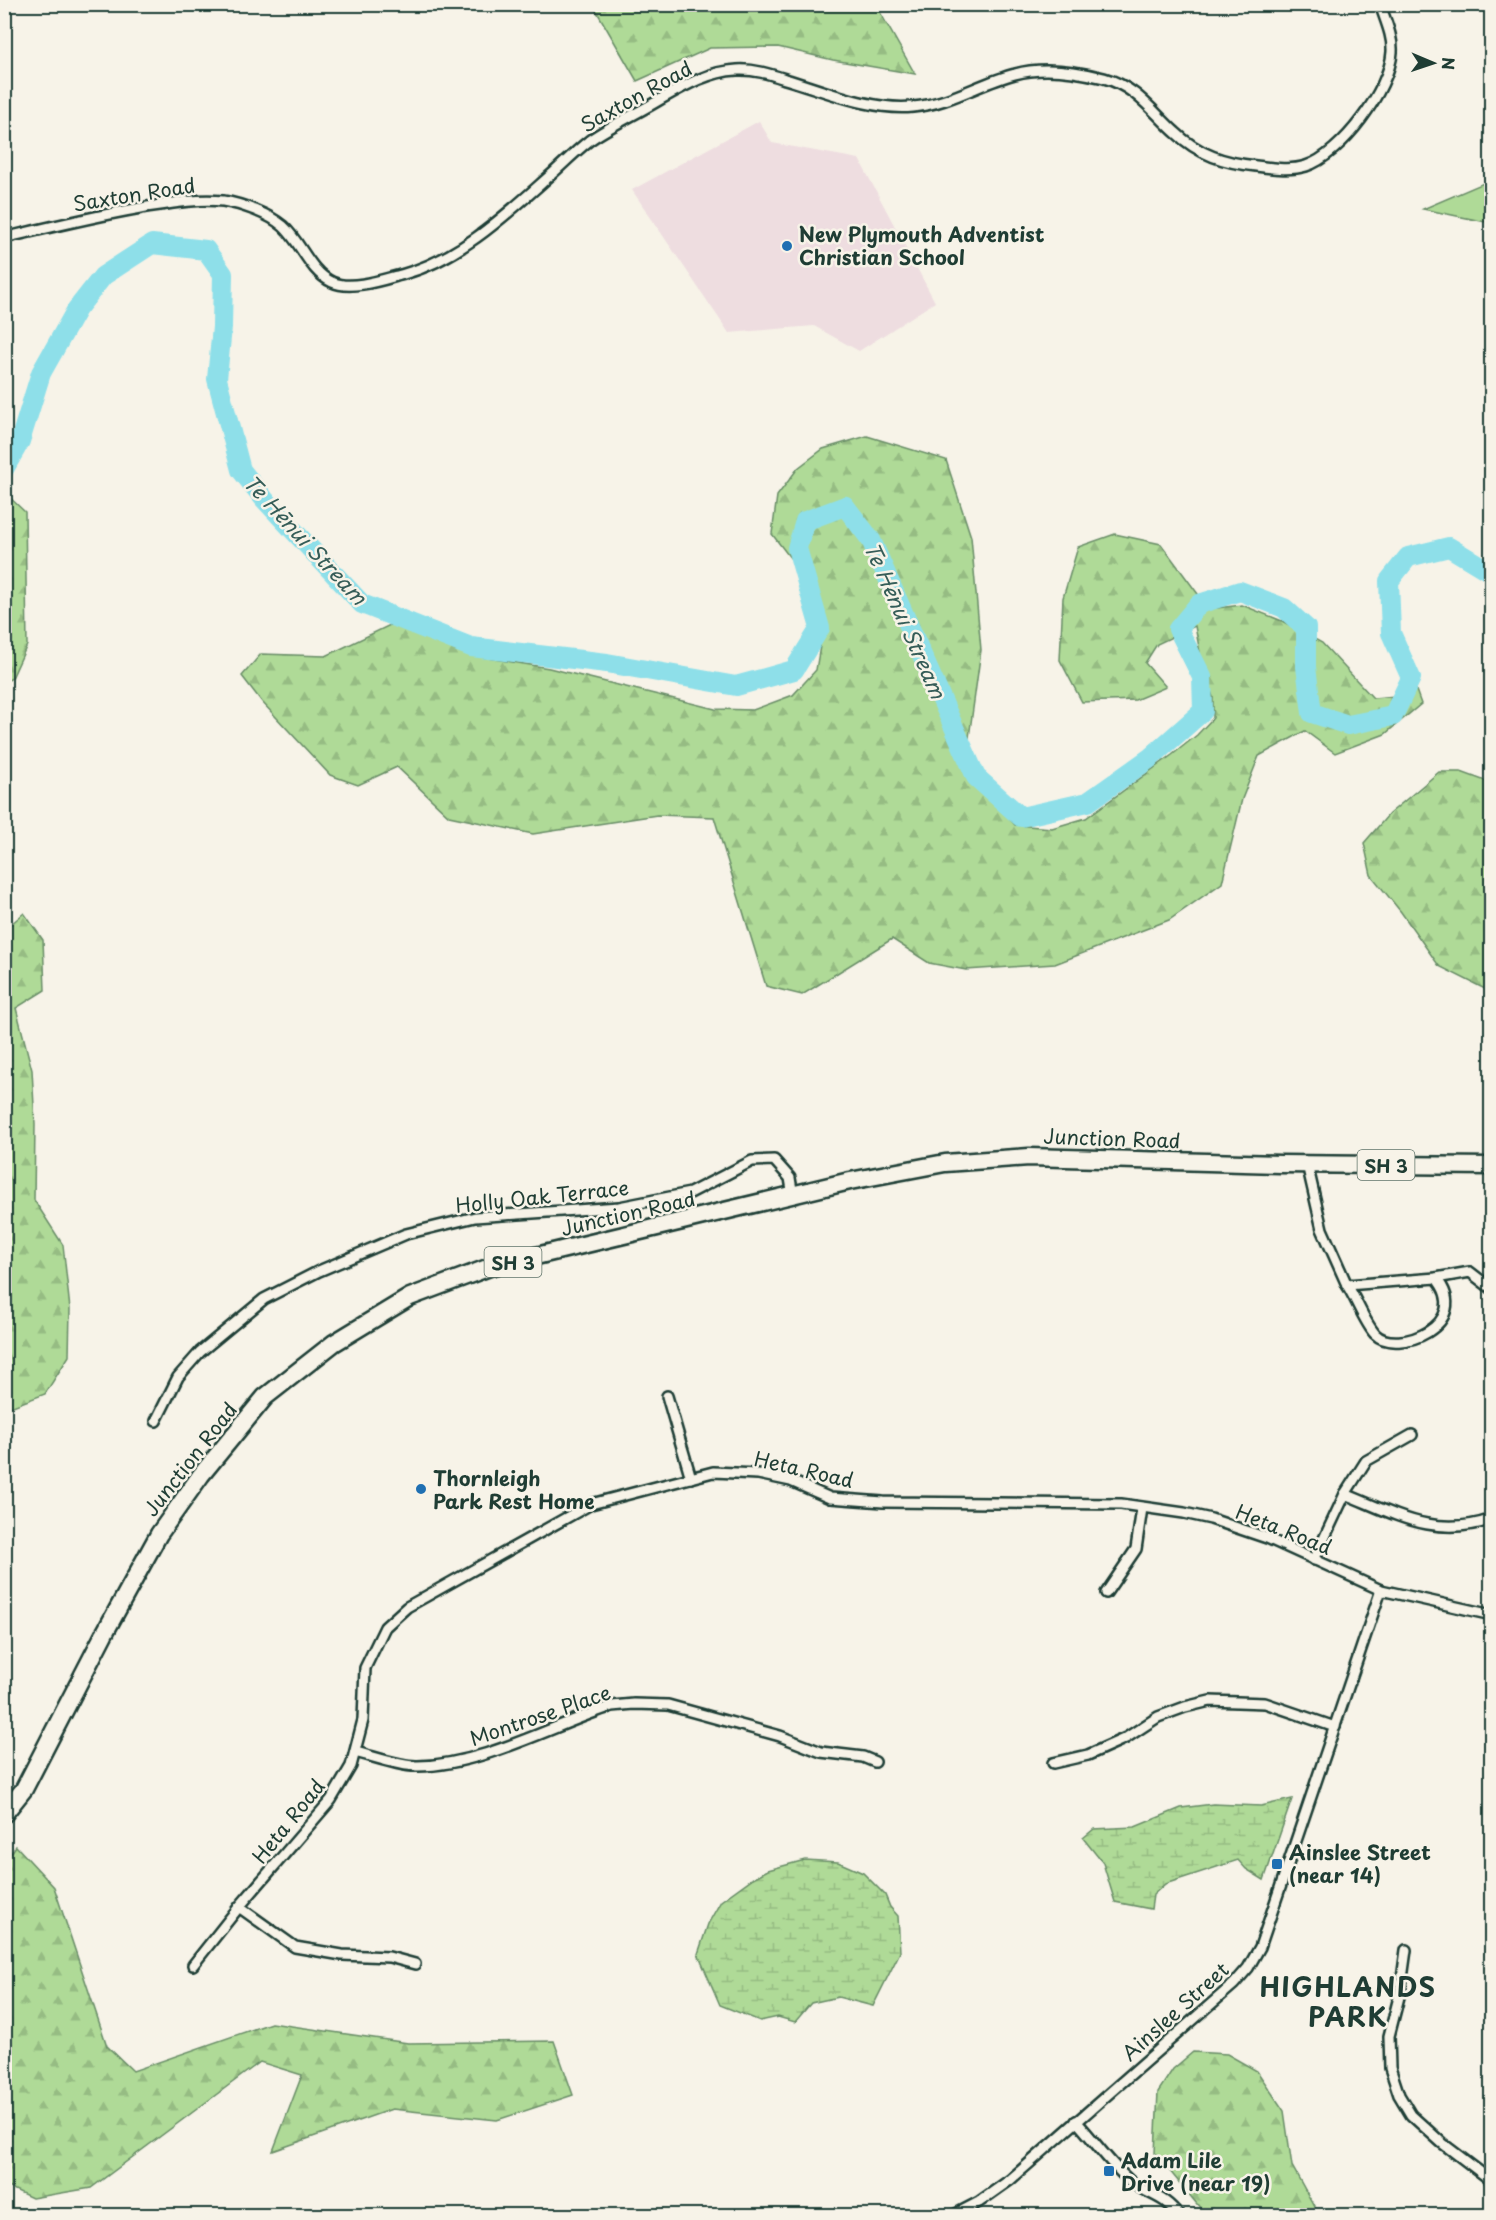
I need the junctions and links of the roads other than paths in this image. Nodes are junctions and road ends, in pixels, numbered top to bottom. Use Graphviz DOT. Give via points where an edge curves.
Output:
graph roads {
  1 [pos="1380,4"];
  2 [pos="4,238"];
  3 [pos="1307,1164"];
  4 [pos="1491,1166"];
  5 [pos="793,1196"];
  6 [pos="1436,1278"];
  7 [pos="1347,1285"];
  8 [pos="1491,1289"];
  9 [pos="667,1396"];
  10 [pos="156,1421"];
  11 [pos="1412,1435"];
  12 [pos="691,1478"];
  13 [pos="1345,1494"];
  14 [pos="1142,1508"];
  15 [pos="1491,1519"];
  16 [pos="1314,1560"];
  17 [pos="1381,1590"];
  18 [pos="1106,1593"];
  19 [pos="1491,1615"];
  20 [pos="1335,1727"];
  21 [pos="355,1752"];
  22 [pos="876,1762"];
  23 [pos="1053,1763"];
  24 [pos="4,1814"];
  25 [pos="239,1907"];
  26 [pos="1406,1950"];
  27 [pos="416,1964"];
  28 [pos="193,1965"];
  29 [pos="1076,2121"];
  30 [pos="1491,2181"];
  31 [pos="952,2216"];
  32 [pos="1179,2216"];
  1 -- 2 [label="street, Saxton Road" via="1392,55 1380,87 1332,152 1295,168 1234,163 1206,155 1133,92 1084,74 1029,71 912,108 876,106 763,72 740,69 683,86 589,141 521,201 446,256 411,272 364,284 334,283 316,269 284,227 260,213 224,201 176,202"];
  3 -- 4 [label="highway, Junction Road / SH 3"];
  3 -- 5 [label="highway, Junction Road / SH 3" via="1029,1157 945,1163"];
  3 -- 7 [label="street" via="1322,1229"];
  5 -- 10 [label="street, Holly Oak Terrace" via="790,1178 774,1160 752,1161 690,1193 619,1207 475,1217 406,1234 264,1299 200,1352 178,1377"];
  5 -- 24 [label="highway, Junction Road / SH 3" via="490,1268 410,1298 334,1343 265,1397 159,1534 24,1789"];
  6 -- 7 [label="street"];
  6 -- 7 [label="street" via="1445,1292 1446,1314 1422,1335 1389,1341 1376,1335"];
  6 -- 8 [label="street" via="1470,1272"];
  9 -- 12 [label="street"];
  11 -- 13 [label="street" via="1366,1461"];
  12 -- 14 [label="street, Heta Road" via="713,1472 758,1474 791,1481 830,1498 883,1502 1121,1504"];
  12 -- 21 [label="street, Heta Road" via="591,1504 407,1606 385,1627 365,1668 363,1720"];
  13 -- 15 [label="street" via="1425,1525 1453,1527"];
  13 -- 16 [label="street"];
  14 -- 16 [label="street, Heta Road" via="1231,1525"];
  14 -- 18 [label="street" via="1136,1549"];
  16 -- 17 [label="street, Heta Road"];
  17 -- 19 [label="street, Heta Road"];
  17 -- 20 [label="street, Ainslee Street"];
  20 -- 23 [label="street" via="1265,1703 1210,1701 1158,1717 1126,1738 1088,1755"];
  20 -- 29 [label="street, Ainslee Street" via="1260,1947 1248,1968"];
  21 -- 22 [label="street, Montrose Place" via="416,1767 453,1762 477,1757 612,1706 634,1704 668,1705 780,1736 821,1752"];
  21 -- 25 [label="street, Heta Road" via="332,1800"];
  25 -- 27 [label="street" via="295,1947 389,1957"];
  25 -- 28 [label="street, Heta Road"];
  26 -- 30 [label="street" via="1389,2036 1390,2068 1411,2115"];
  29 -- 31 [label="street, Ainslee Street" via="995,2192"];
  29 -- 32 [label="street" via="1131,2182 1164,2199"];
}
